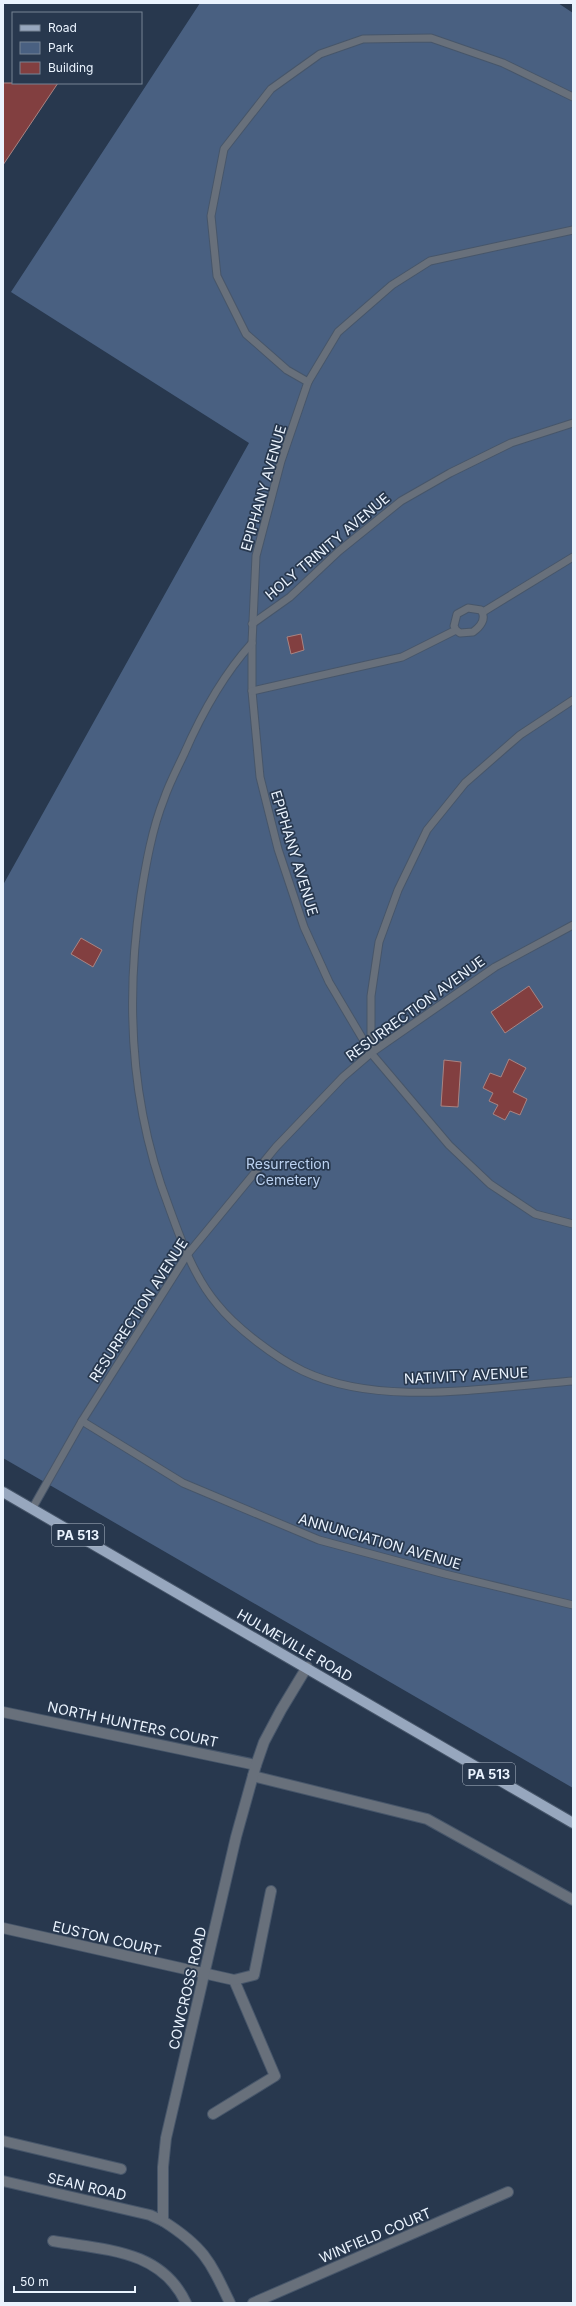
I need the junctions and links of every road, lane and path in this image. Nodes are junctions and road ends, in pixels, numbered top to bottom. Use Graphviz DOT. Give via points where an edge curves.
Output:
graph roads {
  1 [pos="573,97"];
  2 [pos="573,230"];
  3 [pos="308,382"];
  4 [pos="573,423"];
  5 [pos="573,557"];
  6 [pos="483,612"];
  7 [pos="252,624"];
  8 [pos="456,630"];
  9 [pos="252,643"];
  10 [pos="252,691"];
  11 [pos="573,700"];
  12 [pos="573,925"];
  13 [pos="371,1053"];
  14 [pos="573,1224"];
  15 [pos="187,1255"];
  16 [pos="573,1381"];
  17 [pos="82,1421"];
  18 [pos="3,1492"];
  19 [pos="32,1509"];
  20 [pos="573,1605"];
  21 [pos="306,1667"];
  22 [pos="3,1712"];
  23 [pos="256,1764"];
  24 [pos="253,1776"];
  25 [pos="573,1823"];
  26 [pos="271,1890"];
  27 [pos="573,1900"];
  28 [pos="3,1928"];
  29 [pos="205,1975"];
  30 [pos="234,1980"];
  31 [pos="213,2114"];
  32 [pos="3,2141"];
  33 [pos="121,2169"];
  34 [pos="3,2180"];
  35 [pos="508,2192"];
  36 [pos="163,2221"];
  37 [pos="53,2241"];
  38 [pos="186,2303"];
  39 [pos="230,2303"];
  40 [pos="253,2303"];
  1 -- 3 [label="lane" via="503,64 431,38 363,39 320,54 271,89 224,149 211,216 217,276 246,334 287,370"];
  2 -- 3 [label="lane, EPIPHANY AVENUE" via="430,261 392,285 338,332"];
  3 -- 7 [label="lane, EPIPHANY AVENUE" via="281,461 256,556"];
  4 -- 7 [label="lane, HOLY TRINITY AVENUE" via="511,443 401,501 339,551 290,597"];
  5 -- 6 [label="lane"];
  6 -- 8 [label="lane" via="482,622 473,632 460,633"];
  6 -- 8 [label="lane" via="476,608 462,610 454,620"];
  7 -- 9 [label="lane, EPIPHANY AVENUE"];
  8 -- 10 [label="lane" via="402,657"];
  9 -- 10 [label="lane, EPIPHANY AVENUE"];
  9 -- 15 [label="lane, NATIVITY AVENUE" via="233,664 196,726 163,802 145,870 133,946 131,1021 138,1097 159,1181"];
  10 -- 13 [label="lane, EPIPHANY AVENUE" via="260,777 278,849 304,927 329,982"];
  11 -- 13 [label="lane" via="520,735 465,783 427,830 398,890 379,942 371,996"];
  12 -- 13 [label="lane, RESURRECTION AVENUE" via="495,966"];
  13 -- 14 [label="lane, EPIPHANY AVENUE" via="448,1145 490,1184 535,1214"];
  13 -- 15 [label="lane, RESURRECTION AVENUE" via="343,1077 276,1147"];
  15 -- 16 [label="lane, NATIVITY AVENUE" via="217,1304 256,1341 303,1370 352,1388 428,1392"];
  15 -- 17 [label="lane, RESURRECTION AVENUE"];
  17 -- 19 [label="lane, RESURRECTION AVENUE"];
  17 -- 20 [label="lane, ANNUNCIATION AVENUE" via="184,1483 319,1540"];
  18 -- 19 [label="main road, HULMEVILLE ROAD / PA 513"];
  19 -- 21 [label="main road, HULMEVILLE ROAD / PA 513"];
  21 -- 23 [label="street, COWCROSS ROAD" via="264,1742"];
  21 -- 25 [label="main road, HULMEVILLE ROAD / PA 513"];
  22 -- 23 [label="street, NORTH HUNTERS COURT"];
  23 -- 24 [label="street, COWCROSS ROAD"];
  24 -- 27 [label="street" via="428,1819"];
  24 -- 29 [label="street, COWCROSS ROAD" via="236,1837"];
  26 -- 30 [label="street" via="254,1975"];
  28 -- 29 [label="street, EUSTON COURT"];
  29 -- 30 [label="street, EUSTON COURT"];
  29 -- 36 [label="street, COWCROSS ROAD" via="166,2138"];
  30 -- 31 [label="street" via="275,2076"];
  32 -- 33 [label="street"];
  34 -- 36 [label="street, SEAN ROAD" via="150,2215"];
  35 -- 40 [label="street, WINFIELD COURT"];
  36 -- 39 [label="street" via="201,2250 211,2263"];
  37 -- 38 [label="street" via="124,2254 146,2261 166,2273"];
}
